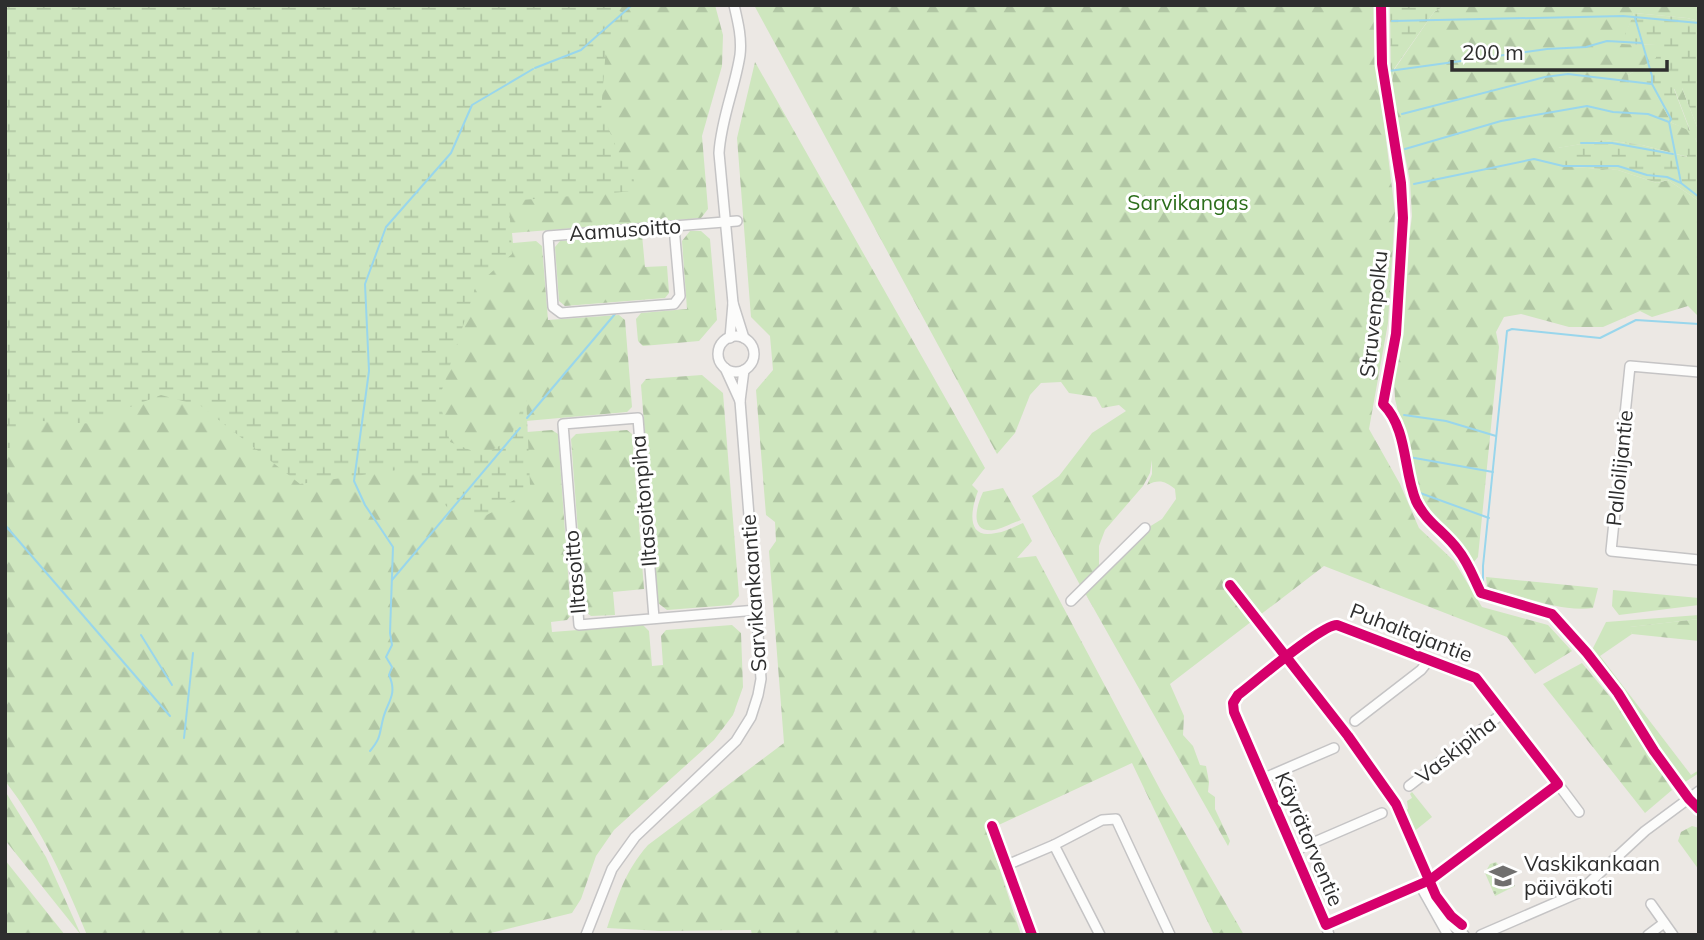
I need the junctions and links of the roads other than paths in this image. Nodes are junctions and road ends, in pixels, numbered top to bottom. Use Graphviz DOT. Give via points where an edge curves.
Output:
graph roads {
  1 [pos="734,5"];
  2 [pos="737,221"];
  3 [pos="726,222"];
  4 [pos="674,227"];
  5 [pos="733,303"];
  6 [pos="730,338"];
  7 [pos="744,338"];
  8 [pos="725,368"];
  9 [pos="744,370"];
  10 [pos="1699,372"];
  11 [pos="740,401"];
  12 [pos="563,424"];
  13 [pos="1145,528"];
  14 [pos="1699,560"];
  15 [pos="1071,601"];
  16 [pos="757,610"];
  17 [pos="653,618"];
  18 [pos="1429,660"];
  19 [pos="1234,712"];
  20 [pos="1503,713"];
  21 [pos="1355,722"];
  22 [pos="1334,748"];
  23 [pos="1262,779"];
  24 [pos="1558,784"];
  25 [pos="1409,786"];
  26 [pos="1699,791"];
  27 [pos="1579,812"];
  28 [pos="1382,813"];
  29 [pos="1054,845"];
  30 [pos="1293,851"];
  31 [pos="1007,865"];
  32 [pos="1420,885"];
  33 [pos="1651,904"];
  34 [pos="1432,908"];
  35 [pos="1664,923"];
  36 [pos="1326,925"];
  37 [pos="1504,926"];
  38 [pos="586,935"];
  39 [pos="1100,935"];
  40 [pos="1170,935"];
  41 [pos="1329,935"];
  42 [pos="1448,935"];
  43 [pos="1464,935"];
  44 [pos="1481,935"];
  45 [pos="1497,935"];
  46 [pos="1648,935"];
  47 [pos="1673,935"];
  1 -- 3 [label="street, Sarvikankaantie" via="741,34 740,56 720,131 719,153"];
  2 -- 3 [label="street, Aamusoitto"];
  3 -- 4 [label="street, Aamusoitto"];
  3 -- 5 [label="street, Sarvikankaantie"];
  4 -- 4 [label="street, Aamusoitto" via="548,236 553,307 561,313 674,304 680,296"];
  5 -- 6 [label="street, Sarvikankaantie"];
  5 -- 7 [label="street, Sarvikankaantie"];
  6 -- 7 [label="street"];
  6 -- 8 [label="street, Sarvikankaantie" via="719,351"];
  7 -- 9 [label="street, Sarvikankaantie" via="754,354"];
  8 -- 9 [label="street"];
  8 -- 11 [label="street, Sarvikankaantie"];
  9 -- 11 [label="street, Sarvikankaantie"];
  10 -- 14 [label="street, Palloilijantie" via="1630,366 1611,551"];
  11 -- 16 [label="street, Sarvikankaantie"];
  12 -- 17 [label="street, Iltasoitonpiha" via="638,418"];
  12 -- 17 [label="street, Iltasoitto" via="579,625"];
  13 -- 15 [label="street"];
  16 -- 17 [label="street, Iltasoitto"];
  16 -- 38 [label="street, Sarvikankaantie" via="761,679 751,717 729,749 635,837 612,869"];
  18 -- 19 [label="street, Puhaltajantie" via="1331,625 1238,695"];
  18 -- 20 [label="street, Puhaltajantie" via="1475,678"];
  18 -- 21 [label="street"];
  19 -- 23 [label="street, Käyrätorventie"];
  20 -- 24 [label="street, Puhaltajantie"];
  20 -- 25 [label="street, Vaskipiha"];
  22 -- 23 [label="street"];
  23 -- 30 [label="street, Käyrätorventie"];
  24 -- 27 [label="street, Puhaltajantie"];
  24 -- 32 [label="street"];
  26 -- 37 [label="street" via="1645,831 1585,888"];
  28 -- 30 [label="street"];
  29 -- 31 [label="street"];
  29 -- 39 [label="street"];
  29 -- 40 [label="street" via="1102,820 1116,820"];
  30 -- 36 [label="street, Käyrätorventie"];
  32 -- 34 [label="street"];
  32 -- 36 [label="street, Käyrätorventie"];
  33 -- 35 [label="street"];
  34 -- 42 [label="street"];
  34 -- 43 [label="street"];
  35 -- 46 [label="street"];
  35 -- 47 [label="street"];
  36 -- 41 [label="street"];
  37 -- 44 [label="street"];
  37 -- 45 [label="street"];
}
